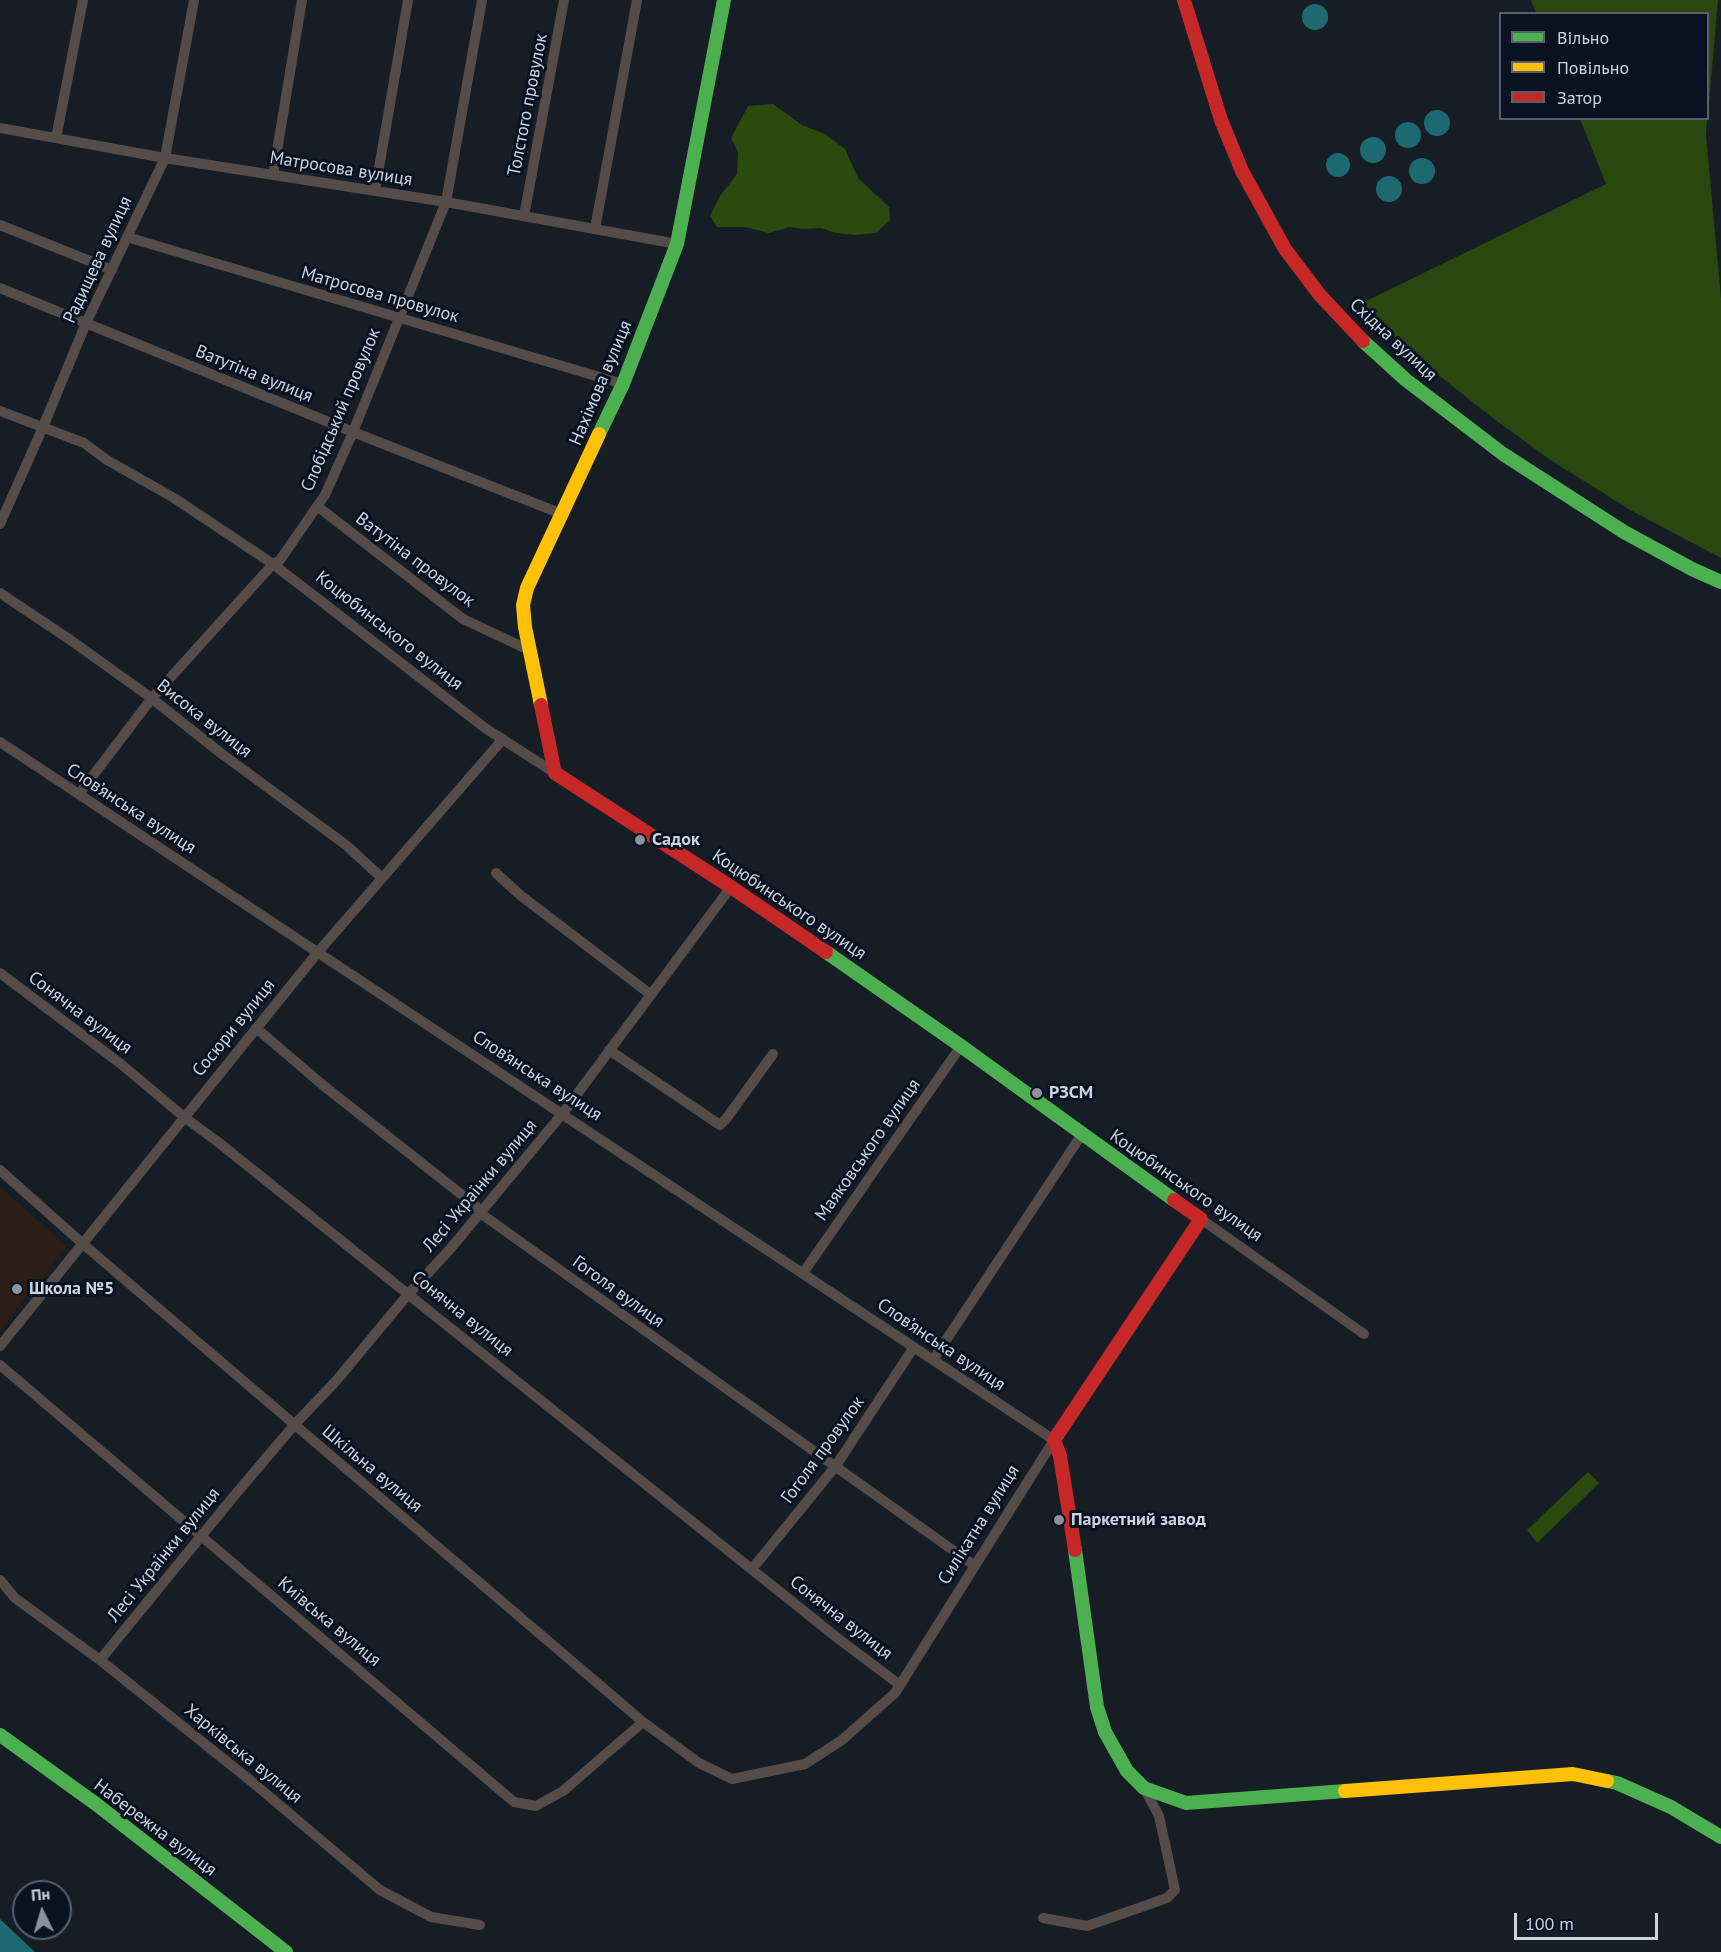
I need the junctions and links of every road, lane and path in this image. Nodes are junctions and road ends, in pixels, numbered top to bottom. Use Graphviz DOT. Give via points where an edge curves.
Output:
graph roads {
  1 [pos="83,0"];
  2 [pos="194,0"];
  3 [pos="302,0"];
  4 [pos="408,0"];
  5 [pos="482,0"];
  6 [pos="564,0"];
  7 [pos="637,0"];
  8 [pos="724,0"];
  9 [pos="1184,0"];
  10 [pos="0,128"];
  11 [pos="56,138"];
  12 [pos="165,158"];
  13 [pos="273,175"];
  14 [pos="375,191"];
  15 [pos="447,202"];
  16 [pos="524,216"];
  17 [pos="0,225"];
  18 [pos="595,229"];
  19 [pos="127,237"];
  20 [pos="677,244"];
  21 [pos="112,270"];
  22 [pos="0,288"];
  23 [pos="399,317"];
  24 [pos="86,323"];
  25 [pos="623,384"];
  26 [pos="0,411"];
  27 [pos="43,427"];
  28 [pos="353,432"];
  29 [pos="317,506"];
  30 [pos="562,514"];
  31 [pos="0,524"];
  32 [pos="273,564"];
  33 [pos="1721,582"];
  34 [pos="0,593"];
  35 [pos="529,650"];
  36 [pos="152,698"];
  37 [pos="503,739"];
  38 [pos="0,742"];
  39 [pos="555,773"];
  40 [pos="80,794"];
  41 [pos="496,873"];
  42 [pos="381,878"];
  43 [pos="731,887"];
  44 [pos="318,952"];
  45 [pos="0,973"];
  46 [pos="650,994"];
  47 [pos="255,1028"];
  48 [pos="961,1046"];
  49 [pos="609,1050"];
  50 [pos="773,1054"];
  51 [pos="563,1113"];
  52 [pos="184,1117"];
  53 [pos="1082,1134"];
  54 [pos="0,1170"];
  55 [pos="480,1213"];
  56 [pos="1201,1219"];
  57 [pos="82,1244"];
  58 [pos="803,1273"];
  59 [pos="409,1293"];
  60 [pos="1364,1334"];
  61 [pos="0,1346"];
  62 [pos="914,1347"];
  63 [pos="933,1360"];
  64 [pos="0,1365"];
  65 [pos="294,1424"];
  66 [pos="1054,1440"];
  67 [pos="835,1467"];
  68 [pos="201,1536"];
  69 [pos="975,1566"];
  70 [pos="753,1569"];
  71 [pos="0,1580"];
  72 [pos="100,1660"];
  73 [pos="900,1685"];
  74 [pos="643,1722"];
  75 [pos="0,1735"];
  76 [pos="732,1779"];
  77 [pos="1144,1788"];
  78 [pos="1721,1837"];
  79 [pos="1043,1918"];
  80 [pos="480,1925"];
  81 [pos="286,1952"];
  1 -- 11 [label="street"];
  2 -- 12 [label="street, Радищева вулиця"];
  3 -- 13 [label="street"];
  4 -- 14 [label="street"];
  5 -- 15 [label="street, Слобідський провулок"];
  6 -- 16 [label="street, Толстого провулок"];
  7 -- 18 [label="street"];
  8 -- 20 [label="street, Нахімова вулиця"];
  9 -- 33 [label="street, Східна вулиця" via="1221,120 1242,171 1285,249 1319,294 1406,380 1503,454 1624,532"];
  10 -- 11 [label="street, Матросова вулиця"];
  11 -- 12 [label="street, Матросова вулиця"];
  12 -- 13 [label="street, Матросова вулиця"];
  12 -- 19 [label="street, Радищева вулиця"];
  13 -- 14 [label="street, Матросова вулиця"];
  14 -- 15 [label="street, Матросова вулиця"];
  15 -- 16 [label="street, Матросова вулиця"];
  15 -- 23 [label="street, Слобідський провулок"];
  16 -- 18 [label="street, Матросова вулиця"];
  17 -- 21 [label="street"];
  18 -- 20 [label="street, Матросова вулиця"];
  19 -- 21 [label="street, Радищева вулиця"];
  19 -- 23 [label="street, Матросова провулок"];
  20 -- 25 [label="street, Нахімова вулиця"];
  21 -- 24 [label="street, Радищева вулиця"];
  22 -- 24 [label="street, Ватутіна вулиця"];
  23 -- 25 [label="street, Матросова провулок"];
  23 -- 28 [label="street, Слобідський провулок"];
  24 -- 27 [label="street, Радищева вулиця"];
  24 -- 28 [label="street, Ватутіна вулиця"];
  25 -- 30 [label="street, Нахімова вулиця"];
  26 -- 27 [label="street, Коцюбинського вулиця"];
  27 -- 31 [label="street, Радищева вулиця"];
  27 -- 32 [label="street, Коцюбинського вулиця" via="84,443"];
  28 -- 29 [label="street, Слобідський провулок"];
  28 -- 30 [label="street, Ватутіна вулиця"];
  29 -- 32 [label="street, Слобідський провулок" via="280,560"];
  29 -- 35 [label="street, Ватутіна провулок" via="463,619"];
  30 -- 35 [label="street, Нахімова вулиця" via="527,588 523,605"];
  32 -- 36 [label="street, Слобідський провулок"];
  32 -- 37 [label="street, Коцюбинського вулиця"];
  34 -- 36 [label="street, Висока вулиця"];
  35 -- 39 [label="street, Нахімова вулиця"];
  36 -- 40 [label="street, Слобідський провулок"];
  36 -- 42 [label="street, Висока вулиця" via="346,845"];
  37 -- 39 [label="street, Коцюбинського вулиця"];
  37 -- 42 [label="street, Сосюри вулиця"];
  38 -- 40 [label="street, Слов’янська вулиця"];
  39 -- 43 [label="street, Коцюбинського вулиця"];
  40 -- 44 [label="street, Слов’янська вулиця"];
  41 -- 46 [label="street"];
  42 -- 44 [label="street, Сосюри вулиця"];
  43 -- 46 [label="street, Лесі Українки вулиця"];
  43 -- 48 [label="street, Коцюбинського вулиця"];
  44 -- 47 [label="street, Сосюри вулиця"];
  44 -- 51 [label="street, Слов’янська вулиця"];
  45 -- 52 [label="street, Сонячна вулиця"];
  46 -- 49 [label="street, Лесі Українки вулиця"];
  47 -- 52 [label="street, Сосюри вулиця"];
  47 -- 55 [label="street, Гоголя вулиця"];
  48 -- 53 [label="street, Коцюбинського вулиця"];
  48 -- 58 [label="street, Маяковського вулиця"];
  49 -- 50 [label="street" via="720,1125"];
  49 -- 51 [label="street, Лесі Українки вулиця"];
  51 -- 55 [label="street, Лесі Українки вулиця"];
  51 -- 58 [label="street, Слов’янська вулиця"];
  52 -- 57 [label="street, Сосюри вулиця"];
  52 -- 59 [label="street, Сонячна вулиця"];
  53 -- 56 [label="street, Коцюбинського вулиця"];
  53 -- 63 [label="street"];
  54 -- 57 [label="street, Шкільна вулиця"];
  55 -- 59 [label="street, Лесі Українки вулиця"];
  55 -- 67 [label="street, Гоголя вулиця"];
  56 -- 60 [label="street, Коцюбинського вулиця"];
  56 -- 66 [label="street, Силікатна вулиця"];
  57 -- 61 [label="street, Сосюри вулиця"];
  57 -- 65 [label="street, Шкільна вулиця"];
  58 -- 62 [label="street, Слов’янська вулиця"];
  59 -- 65 [label="street, Лесі Українки вулиця" via="336,1381"];
  59 -- 70 [label="street, Сонячна вулиця"];
  62 -- 63 [label="street, Слов’янська вулиця"];
  62 -- 67 [label="street, Гоголя провулок"];
  63 -- 66 [label="street, Слов’янська вулиця"];
  64 -- 68 [label="street, Київська вулиця"];
  65 -- 68 [label="street, Лесі Українки вулиця"];
  65 -- 74 [label="street, Шкільна вулиця"];
  66 -- 69 [label="street, Силікатна вулиця"];
  66 -- 77 [label="street" via="1073,1532 1097,1707 1105,1732 1127,1771"];
  67 -- 69 [label="street, Гоголя вулиця"];
  67 -- 70 [label="street, Гоголя провулок"];
  68 -- 72 [label="street, Лесі Українки вулиця"];
  68 -- 74 [label="street, Київська вулиця" via="514,1802 536,1806 563,1791"];
  69 -- 73 [label="street, Силікатна вулиця"];
  70 -- 73 [label="street, Сонячна вулиця"];
  71 -- 72 [label="street, Харківська вулиця" via="15,1599"];
  72 -- 80 [label="street, Харківська вулиця" via="251,1780 380,1890 431,1917"];
  73 -- 76 [label="street, Силікатна вулиця" via="842,1740 805,1764"];
  74 -- 76 [label="street, Шкільна вулиця" via="699,1762"];
  75 -- 81 [label="street, Набережна вулиця" via="96,1804"];
  77 -- 78 [label="street" via="1186,1803 1573,1774 1617,1783 1671,1807"];
  77 -- 79 [label="street" via="1159,1816 1175,1890 1167,1898 1086,1926"];
}
